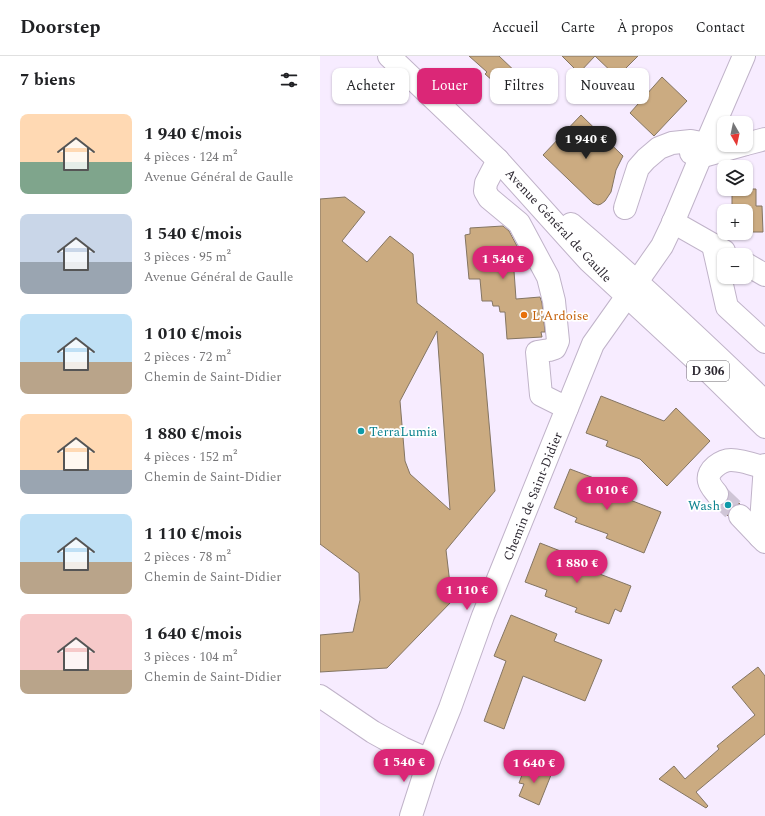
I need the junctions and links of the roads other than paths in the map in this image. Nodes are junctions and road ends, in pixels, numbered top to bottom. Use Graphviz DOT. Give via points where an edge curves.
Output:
graph roads {
  1 [pos="389,56"];
  2 [pos="744,56"];
  3 [pos="765,139"];
  4 [pos="753,142"];
  5 [pos="717,148"];
  6 [pos="697,151"];
  7 [pos="501,163"];
  8 [pos="625,208"];
  9 [pos="673,222"];
  10 [pos="718,248"];
  11 [pos="753,268"];
  12 [pos="765,275"];
  13 [pos="725,284"];
  14 [pos="632,289"];
  15 [pos="655,310"];
  16 [pos="765,342"];
  17 [pos="765,402"];
  18 [pos="567,408"];
  19 [pos="765,427"];
  20 [pos="765,467"];
  21 [pos="764,492"];
  22 [pos="717,494"];
  23 [pos="740,516"];
  24 [pos="763,530"];
  25 [pos="320,696"];
  26 [pos="429,760"];
  27 [pos="410,816"];
  1 -- 7 [label="street"];
  2 -- 6 [label="street, Chemin de Saint-Didier"];
  3 -- 4 [label="street"];
  5 -- 6 [label="street"];
  6 -- 8 [label="street" via="691,141 658,148 638,168"];
  6 -- 9 [label="street, Chemin de Saint-Didier"];
  7 -- 14 [label="street, Avenue Général de Gaulle" via="600,248"];
  7 -- 14 [label="street, Avenue Général de Gaulle" via="589,261"];
  7 -- 18 [label="street" via="486,183 485,191 489,198 519,223 548,277 554,301 558,341 554,348 537,352 541,396"];
  9 -- 10 [label="street"];
  9 -- 14 [label="street, Chemin de Saint-Didier" via="662,246"];
  11 -- 12 [label="street"];
  13 -- 16 [label="street" via="727,307"];
  14 -- 15 [label="street, Avenue Général de Gaulle"];
  14 -- 18 [label="street, Chemin de Saint-Didier" via="593,344"];
  15 -- 17 [label="street, Avenue Général de Gaulle / D 306" via="700,339"];
  15 -- 19 [label="street, Avenue Général de Gaulle / D 306" via="710,373"];
  18 -- 26 [label="street, Chemin de Saint-Didier" via="483,616"];
  20 -- 21 [label="street"];
  20 -- 22 [label="street" via="725,460 708,475 708,480"];
  21 -- 24 [label="street"];
  23 -- 24 [label="street"];
  25 -- 26 [label="street" via="373,732"];
  26 -- 27 [label="street, Chemin de Saint-Didier"];
}
